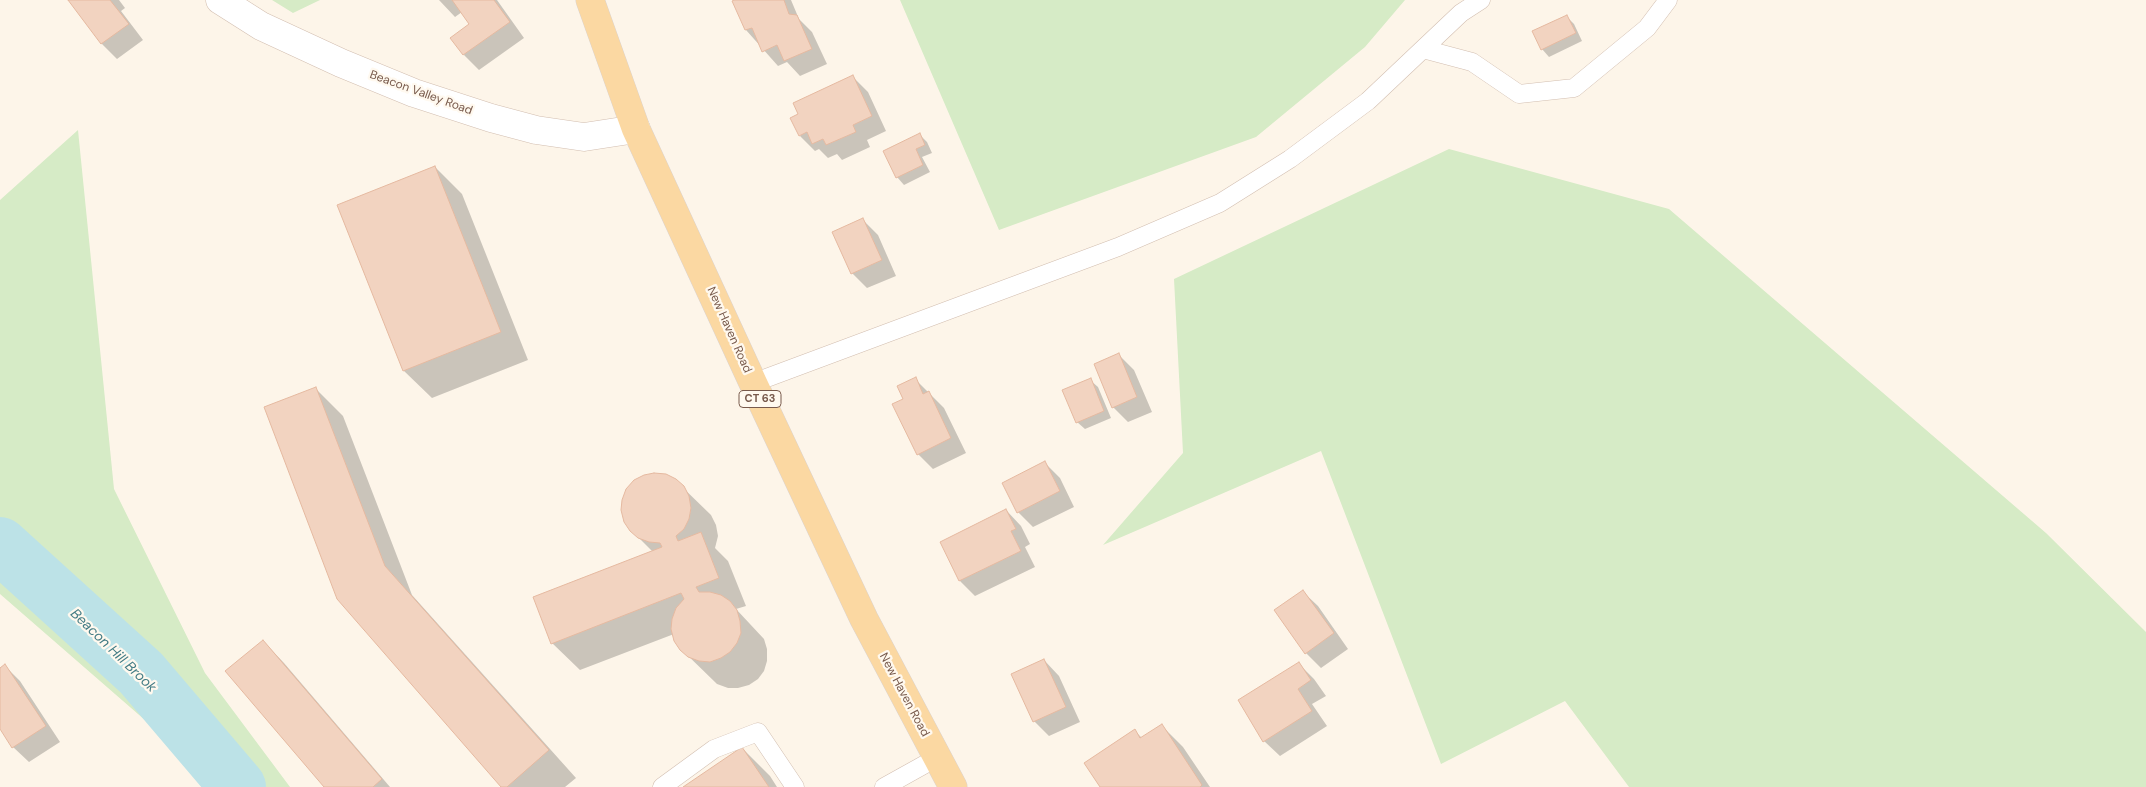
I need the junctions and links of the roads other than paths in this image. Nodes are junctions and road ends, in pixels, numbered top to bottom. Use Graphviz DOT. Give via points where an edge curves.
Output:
graph roads {
  1 [pos="220,0"];
  2 [pos="590,0"];
  3 [pos="1481,0"];
  4 [pos="1668,0"];
  5 [pos="1423,49"];
  6 [pos="636,129"];
  7 [pos="753,383"];
  8 [pos="938,757"];
  9 [pos="662,787"];
  10 [pos="795,787"];
  11 [pos="884,787"];
  12 [pos="953,787"];
  1 -- 6 [label="street, Beacon Valley Road" via="261,26 341,64 414,93 491,118 536,130 584,137"];
  2 -- 6 [label="main road, New Haven Road / CT 63"];
  3 -- 5 [label="lane" via="1461,13"];
  4 -- 5 [label="lane" via="1647,28 1574,88 1519,94 1472,62"];
  5 -- 7 [label="lane" via="1368,101 1290,159 1220,204 1118,247"];
  6 -- 7 [label="main road, New Haven Road / CT 63"];
  7 -- 8 [label="main road, New Haven Road / CT 63" via="864,619"];
  8 -- 11 [label="lane"];
  8 -- 12 [label="main road, New Haven Road / CT 63"];
  9 -- 10 [label="lane" via="714,749 758,732"];
}
